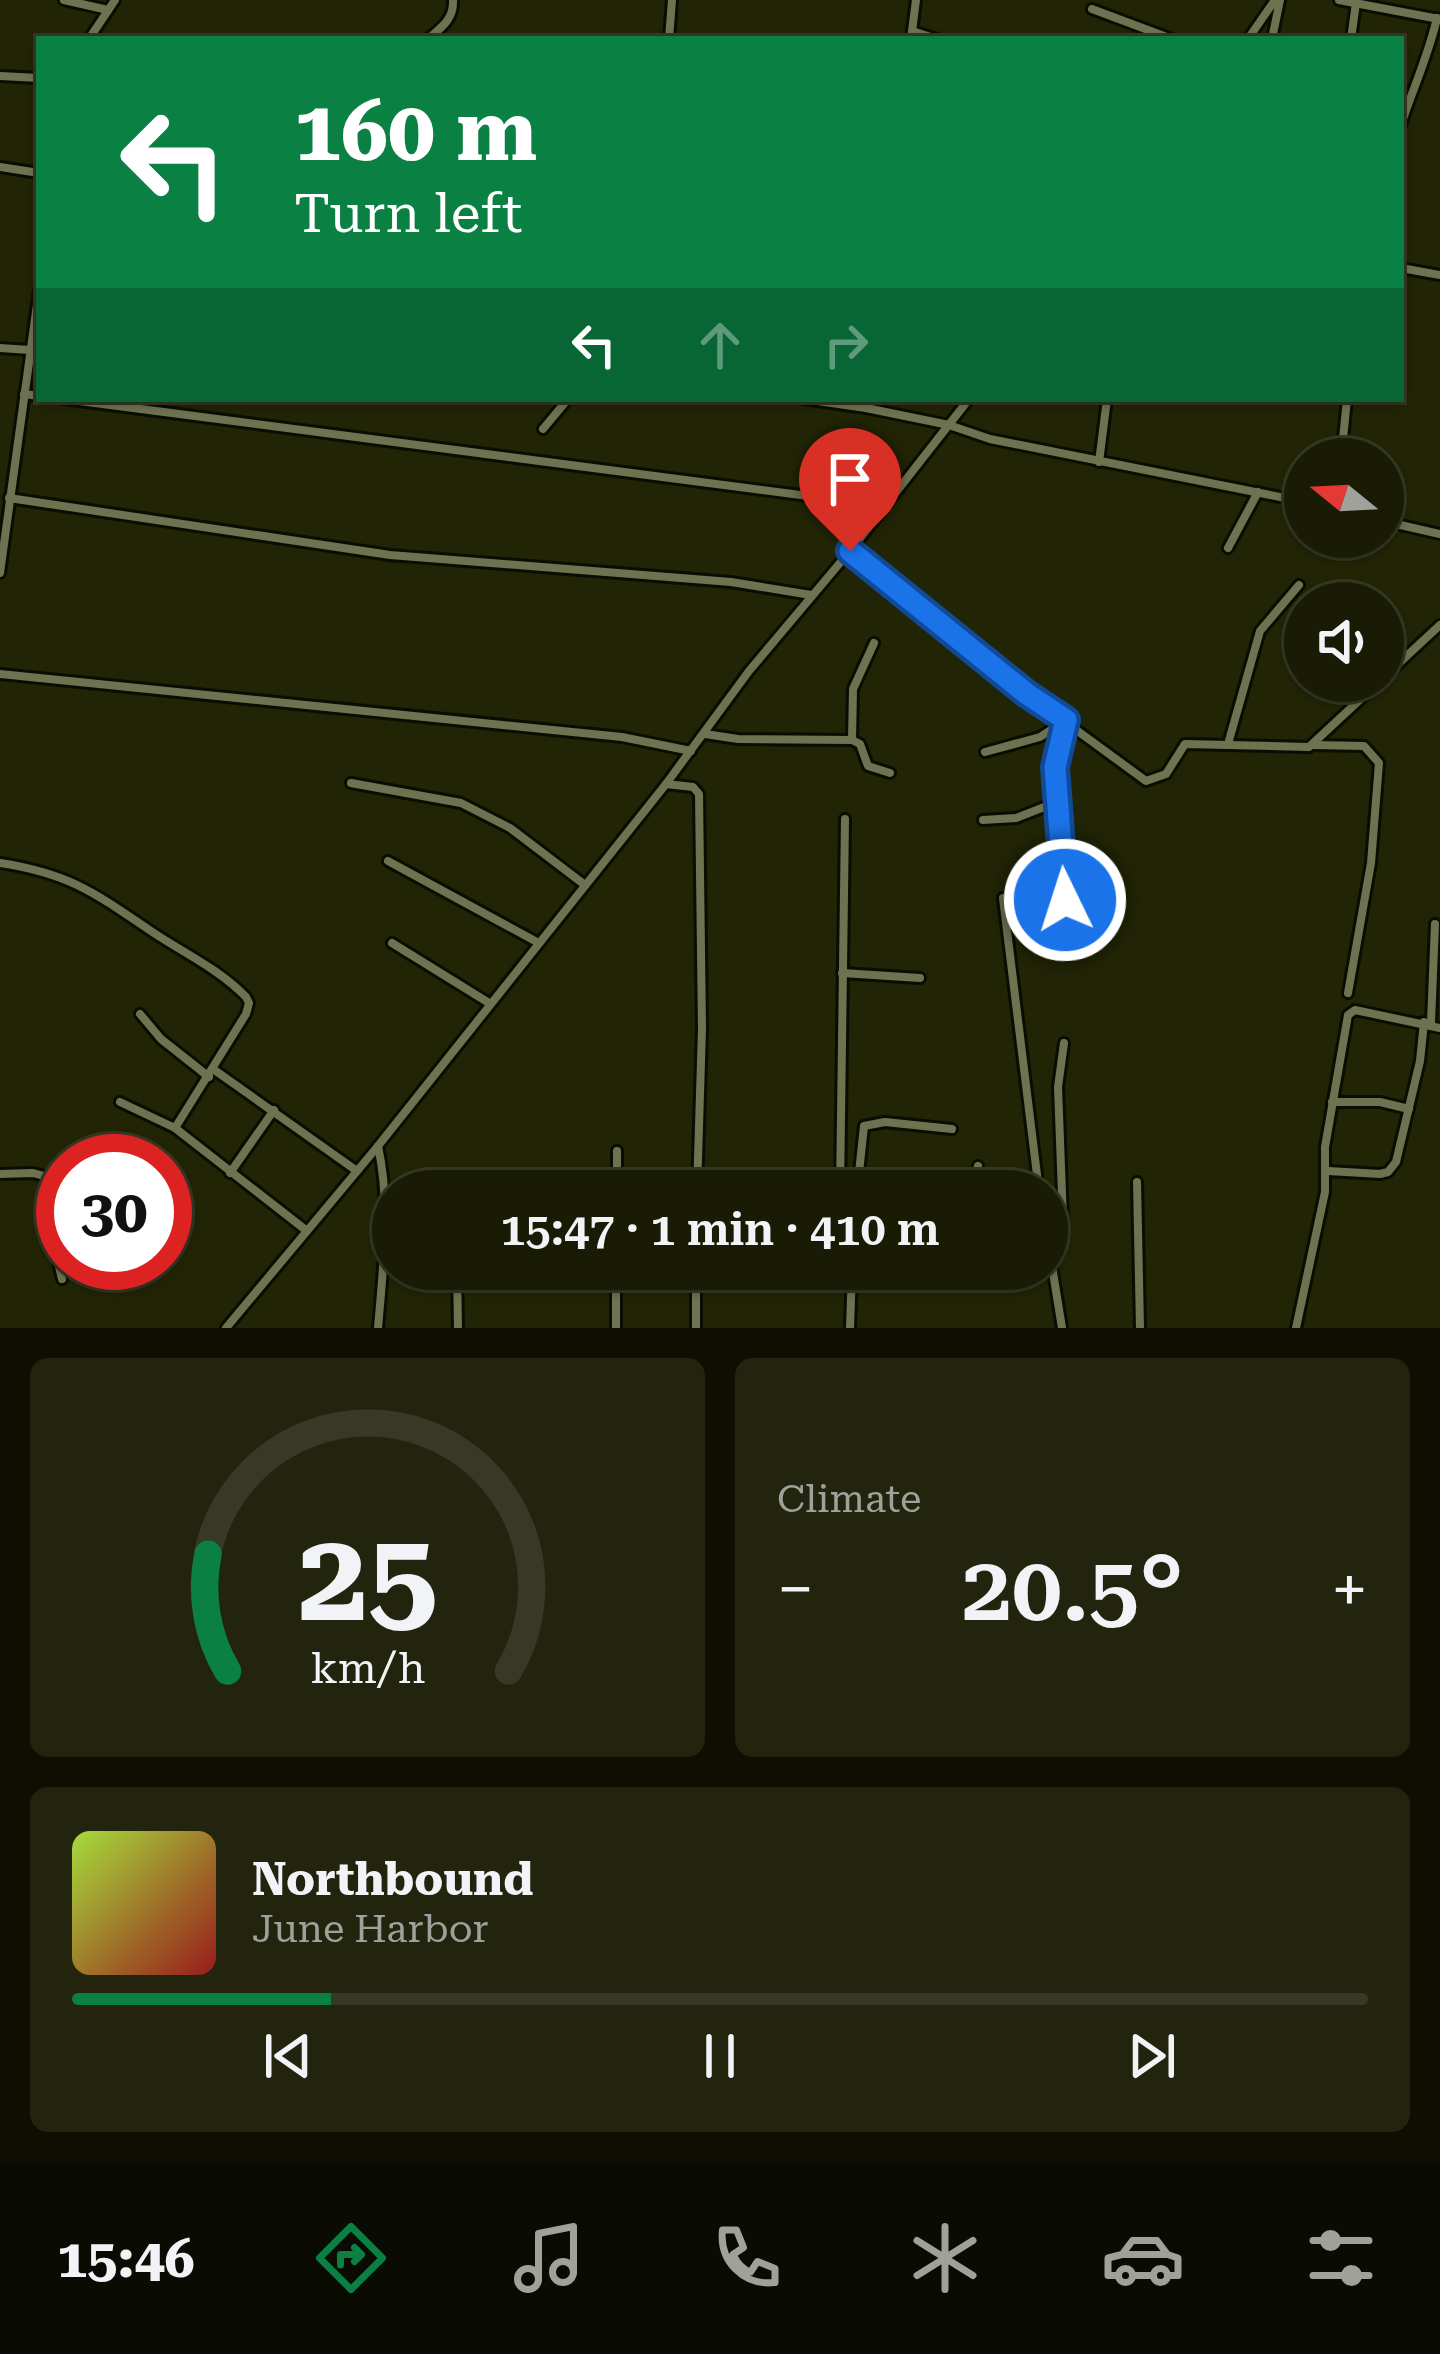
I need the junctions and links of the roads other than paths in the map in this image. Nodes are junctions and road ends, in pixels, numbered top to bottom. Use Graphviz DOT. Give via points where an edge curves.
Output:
graph roads {
  1 [pos="64,0"];
  2 [pos="115,0"];
  3 [pos="453,0"];
  4 [pos="672,0"];
  5 [pos="916,0"];
  6 [pos="1278,0"];
  7 [pos="1340,0"];
  8 [pos="1356,3"];
  9 [pos="1092,9"];
  10 [pos="108,10"];
  11 [pos="1438,19"];
  12 [pos="912,35"];
  13 [pos="91,36"];
  14 [pos="431,36"];
  15 [pos="669,36"];
  16 [pos="1164,36"];
  17 [pos="1250,36"];
  18 [pos="1272,36"];
  19 [pos="1351,36"];
  20 [pos="0,76"];
  21 [pos="36,78"];
  22 [pos="1404,115"];
  23 [pos="0,167"];
  24 [pos="36,173"];
  25 [pos="1404,268"];
  26 [pos="1440,274"];
  27 [pos="36,310"];
  28 [pos="0,347"];
  29 [pos="30,350"];
  30 [pos="24,394"];
  31 [pos="36,396"];
  32 [pos="87,402"];
  33 [pos="566,402"];
  34 [pos="967,402"];
  35 [pos="1107,402"];
  36 [pos="1347,402"];
  37 [pos="865,404"];
  38 [pos="949,425"];
  39 [pos="543,429"];
  40 [pos="1342,438"];
  41 [pos="1099,462"];
  42 [pos="1258,492"];
  43 [pos="1284,498"];
  44 [pos="6,503"];
  45 [pos="885,506"];
  46 [pos="1404,526"];
  47 [pos="1440,535"];
  48 [pos="1228,548"];
  49 [pos="850,551"];
  50 [pos="0,573"];
  51 [pos="812,595"];
  52 [pos="1284,603"];
  53 [pos="1440,625"];
  54 [pos="874,643"];
  55 [pos="1404,659"];
  56 [pos="0,674"];
  57 [pos="1358,702"];
  58 [pos="1066,720"];
  59 [pos="705,734"];
  60 [pos="852,740"];
  61 [pos="1228,744"];
  62 [pos="1312,745"];
  63 [pos="691,752"];
  64 [pos="986,752"];
  65 [pos="890,772"];
  66 [pos="351,784"];
  67 [pos="666,784"];
  68 [pos="1057,802"];
  69 [pos="845,819"];
  70 [pos="983,820"];
  71 [pos="388,861"];
  72 [pos="0,863"];
  73 [pos="585,885"];
  74 [pos="1003,898"];
  75 [pos="1063,915"];
  76 [pos="1436,925"];
  77 [pos="537,942"];
  78 [pos="392,943"];
  79 [pos="842,973"];
  80 [pos="920,978"];
  81 [pos="1348,993"];
  82 [pos="489,1003"];
  83 [pos="140,1013"];
  84 [pos="1432,1024"];
  85 [pos="1064,1043"];
  86 [pos="211,1073"];
  87 [pos="121,1102"];
  88 [pos="1332,1102"];
  89 [pos="1409,1109"];
  90 [pos="274,1110"];
  91 [pos="175,1128"];
  92 [pos="952,1129"];
  93 [pos="378,1146"];
  94 [pos="617,1150"];
  95 [pos="978,1166"];
  96 [pos="617,1170"];
  97 [pos="699,1170"];
  98 [pos="840,1170"];
  99 [pos="859,1170"];
  100 [pos="977,1170"];
  101 [pos="1036,1170"];
  102 [pos="1061,1170"];
  103 [pos="358,1171"];
  104 [pos="1328,1171"];
  105 [pos="230,1173"];
  106 [pos="0,1174"];
  107 [pos="36,1174"];
  108 [pos="1136,1182"];
  109 [pos="307,1231"];
  110 [pos="457,1290"];
  111 [pos="616,1290"];
  112 [pos="697,1290"];
  113 [pos="851,1290"];
  114 [pos="1055,1290"];
  115 [pos="226,1328"];
  116 [pos="378,1328"];
  117 [pos="458,1328"];
  118 [pos="616,1328"];
  119 [pos="696,1328"];
  120 [pos="850,1328"];
  121 [pos="1061,1328"];
  122 [pos="1140,1328"];
  123 [pos="1296,1328"];
  1 -- 10 [label="street"];
  2 -- 10 [label="street"];
  3 -- 14 [label="street" via="452,14"];
  4 -- 15 [label="street"];
  5 -- 12 [label="street"];
  6 -- 17 [label="street"];
  6 -- 18 [label="street"];
  7 -- 8 [label="street"];
  8 -- 11 [label="street"];
  8 -- 19 [label="street"];
  9 -- 16 [label="street"];
  10 -- 13 [label="street"];
  11 -- 22 [label="street"];
  20 -- 21 [label="street"];
  23 -- 24 [label="street"];
  25 -- 26 [label="street"];
  27 -- 29 [label="street"];
  28 -- 29 [label="street"];
  29 -- 30 [label="street"];
  30 -- 31 [label="street"];
  30 -- 44 [label="street"];
  32 -- 45 [label="street"];
  33 -- 39 [label="street"];
  34 -- 38 [label="street"];
  35 -- 41 [label="street"];
  36 -- 40 [label="street"];
  37 -- 38 [label="street"];
  38 -- 41 [label="street"];
  38 -- 45 [label="street"];
  41 -- 42 [label="street"];
  42 -- 43 [label="street"];
  42 -- 48 [label="street"];
  44 -- 50 [label="street"];
  44 -- 51 [label="street" via="390,555"];
  45 -- 49 [label="street"];
  46 -- 47 [label="street"];
  49 -- 51 [label="street"];
  49 -- 58 [label="street"];
  51 -- 59 [label="street"];
  52 -- 61 [label="street" via="1260,631"];
  53 -- 55 [label="street"];
  54 -- 60 [label="street" via="853,689"];
  56 -- 63 [label="street" via="622,737"];
  57 -- 62 [label="street"];
  58 -- 61 [label="street" via="1146,781 1166,774 1185,744"];
  58 -- 64 [label="street" via="1040,737"];
  58 -- 68 [label="street" via="1056,756"];
  59 -- 60 [label="street"];
  59 -- 63 [label="street"];
  60 -- 65 [label="street" via="868,766"];
  61 -- 62 [label="street"];
  62 -- 81 [label="street" via="1364,746 1379,763 1372,863"];
  63 -- 67 [label="street"];
  66 -- 73 [label="street" via="461,803"];
  67 -- 73 [label="street"];
  67 -- 97 [label="street" via="699,794"];
  68 -- 70 [label="street"];
  68 -- 75 [label="street"];
  69 -- 79 [label="street"];
  71 -- 77 [label="street"];
  72 -- 86 [label="street" via="84,886 237,987 249,1008"];
  73 -- 77 [label="street"];
  74 -- 101 [label="street"];
  76 -- 84 [label="street"];
  77 -- 82 [label="street"];
  78 -- 82 [label="street"];
  79 -- 80 [label="street"];
  79 -- 98 [label="street"];
  82 -- 93 [label="street"];
  83 -- 86 [label="street" via="161,1039"];
  84 -- 88 [label="street" via="1351,1011"];
  84 -- 89 [label="street"];
  85 -- 102 [label="street"];
  86 -- 90 [label="street"];
  86 -- 91 [label="street"];
  87 -- 91 [label="street"];
  88 -- 89 [label="street"];
  88 -- 104 [label="street"];
  89 -- 104 [label="street" via="1388,1172"];
  90 -- 103 [label="street"];
  90 -- 105 [label="street"];
  91 -- 105 [label="street"];
  92 -- 99 [label="street" via="864,1126"];
  93 -- 103 [label="street"];
  93 -- 116 [label="street" via="385,1240"];
  94 -- 96 [label="street"];
  95 -- 100 [label="street"];
  103 -- 109 [label="street"];
  104 -- 123 [label="street"];
  105 -- 109 [label="street"];
  106 -- 107 [label="street"];
  108 -- 122 [label="street"];
  109 -- 115 [label="street"];
  110 -- 117 [label="street"];
  111 -- 118 [label="street"];
  112 -- 119 [label="street"];
  113 -- 120 [label="street"];
  114 -- 121 [label="street"];
}
